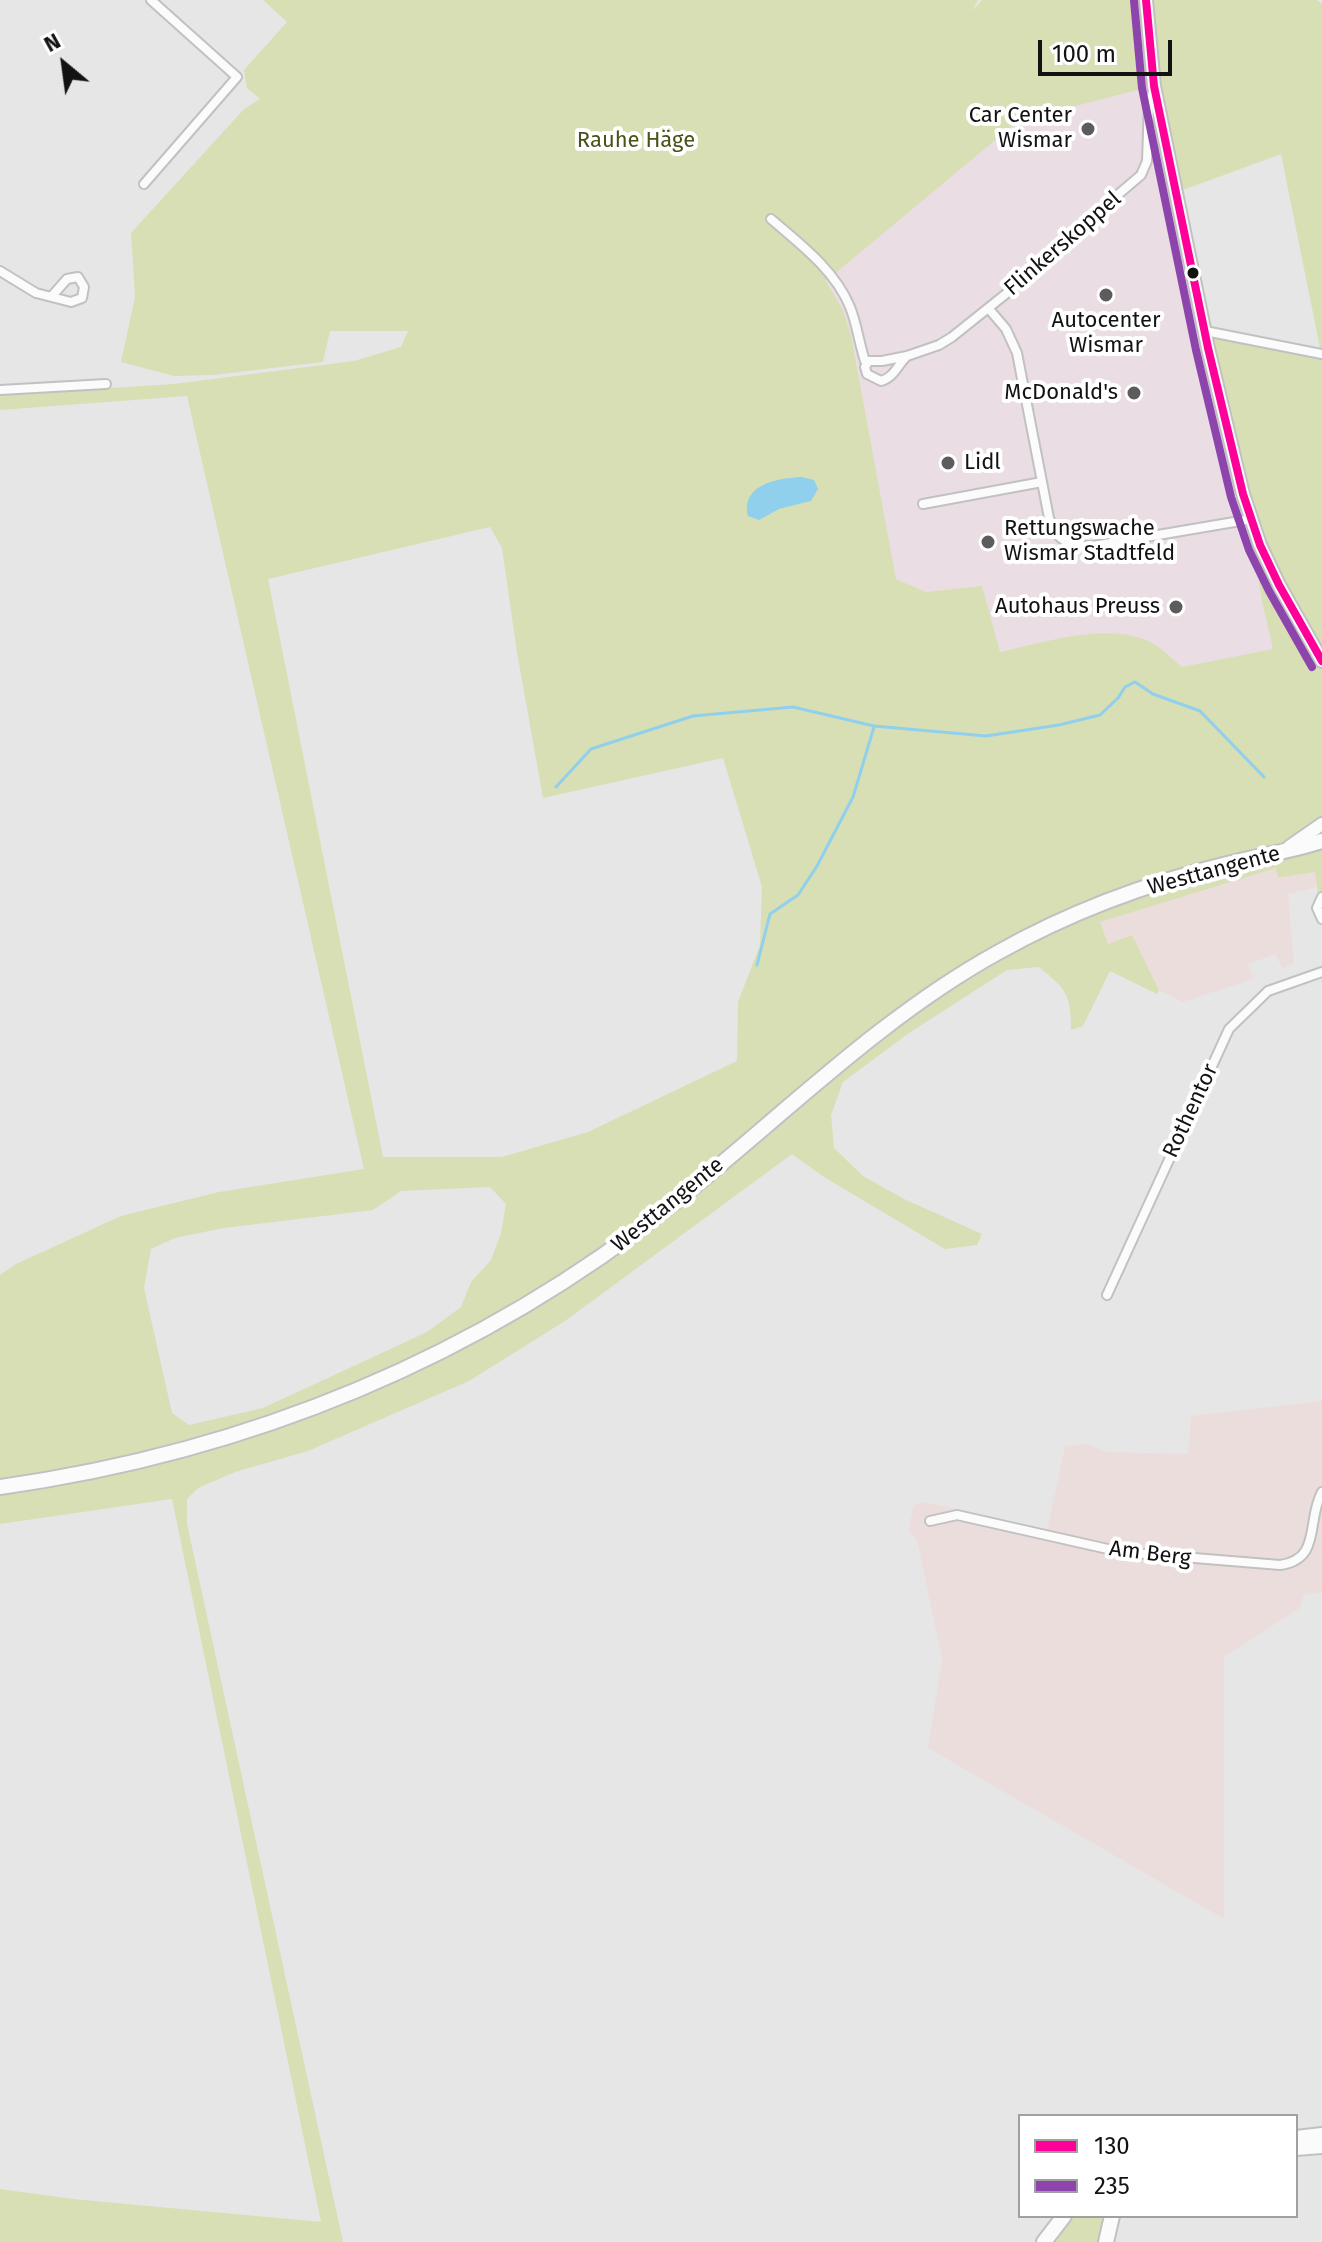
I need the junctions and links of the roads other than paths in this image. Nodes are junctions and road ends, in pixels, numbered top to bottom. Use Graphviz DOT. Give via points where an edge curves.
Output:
graph roads {
  1 [pos="151,0"];
  2 [pos="1146,0"];
  3 [pos="1154,89"];
  4 [pos="144,184"];
  5 [pos="771,219"];
  6 [pos="0,271"];
  7 [pos="52,296"];
  8 [pos="989,309"];
  9 [pos="1205,331"];
  10 [pos="1322,354"];
  11 [pos="907,356"];
  12 [pos="868,362"];
  13 [pos="106,384"];
  14 [pos="0,390"];
  15 [pos="1042,482"];
  16 [pos="923,504"];
  17 [pos="1252,519"];
  18 [pos="1322,661"];
  19 [pos="1322,824"];
  20 [pos="1322,841"];
  21 [pos="1297,849"];
  22 [pos="1322,849"];
  23 [pos="1279,853"];
  24 [pos="1322,897"];
  25 [pos="1322,919"];
  26 [pos="1322,972"];
  27 [pos="1107,1295"];
  28 [pos="0,1487"];
  29 [pos="1322,1492"];
  30 [pos="930,1521"];
  31 [pos="1322,2135"];
  32 [pos="1298,2138"];
  33 [pos="1322,2146"];
  34 [pos="1298,2148"];
  35 [pos="1062,2218"];
  36 [pos="1112,2218"];
  37 [pos="1044,2242"];
  38 [pos="1106,2242"];
  1 -- 4 [label="street" via="237,77"];
  2 -- 3 [label="main road"];
  3 -- 8 [label="street, Flinkerskoppel" via="1141,175"];
  3 -- 9 [label="main road"];
  5 -- 12 [label="street" via="837,284"];
  6 -- 7 [label="street" via="27,289"];
  8 -- 11 [label="street, Flinkerskoppel" via="939,345"];
  8 -- 15 [label="street" via="1017,353"];
  9 -- 10 [label="street"];
  9 -- 17 [label="main road"];
  11 -- 12 [label="street, Flinkerskoppel"];
  11 -- 12 [label="street, Flinkerskoppel" via="891,377 881,381 867,374"];
  13 -- 14 [label="street"];
  15 -- 16 [label="street"];
  15 -- 17 [label="street" via="1051,527 1076,546"];
  17 -- 18 [label="main road" via="1279,585"];
  19 -- 23 [label="main road"];
  20 -- 21 [label="highway, Westtangente"];
  21 -- 22 [label="highway, Westtangente"];
  21 -- 23 [label="highway, Westtangente"];
  23 -- 28 [label="highway, Westtangente" via="1190,874 1094,907 950,981 860,1046 608,1253 473,1336 408,1369 267,1426 185,1451"];
  24 -- 25 [label="street" via="1317,908"];
  26 -- 27 [label="street, Rothentor" via="1268,991 1229,1029"];
  29 -- 30 [label="street, Am Berg" via="1310,1550 1298,1561 1280,1565 1121,1552 957,1515"];
  31 -- 32 [label="highway"];
  33 -- 34 [label="highway"];
  35 -- 37 [label="highway"];
  36 -- 38 [label="highway"];
}
